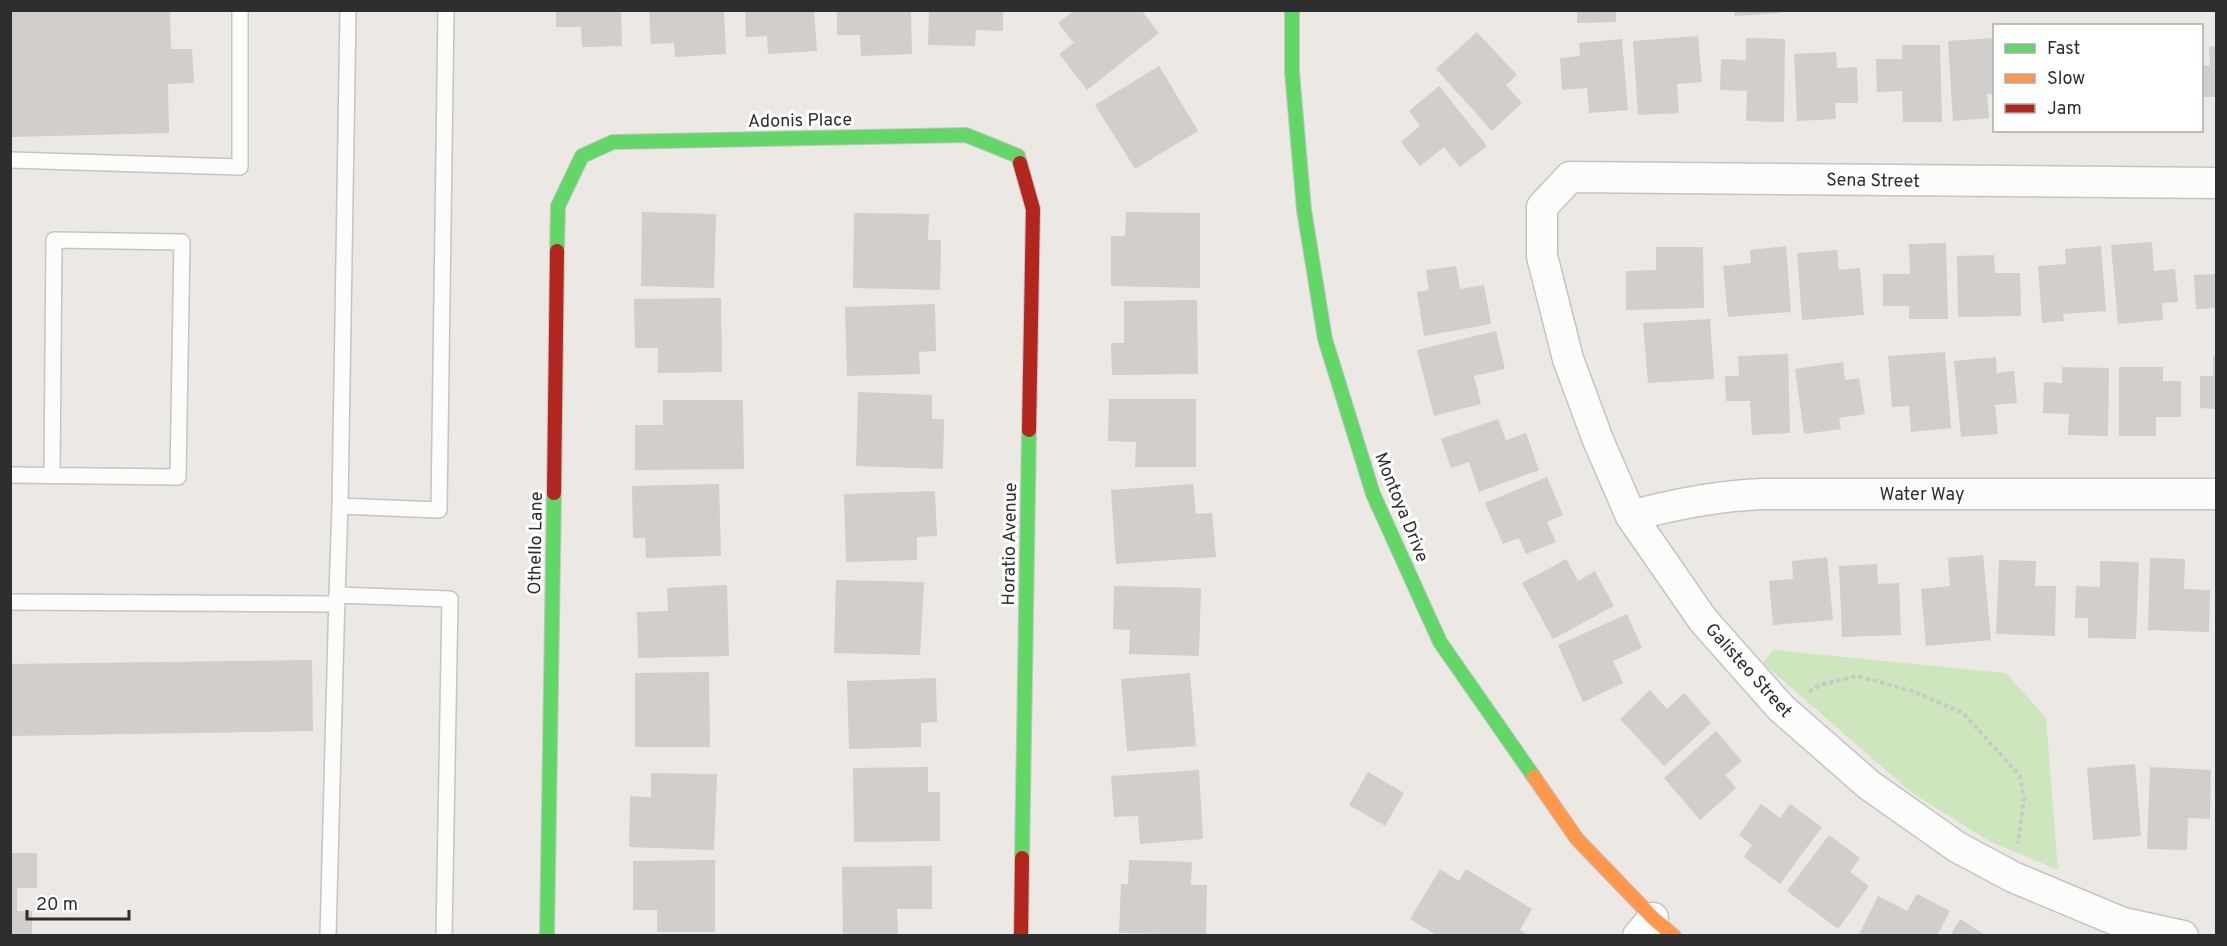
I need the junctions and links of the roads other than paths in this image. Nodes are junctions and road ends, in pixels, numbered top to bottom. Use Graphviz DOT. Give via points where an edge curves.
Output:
graph roads {
  1 [pos="240,10"];
  2 [pos="348,10"];
  3 [pos="446,10"];
  4 [pos="1292,10"];
  5 [pos="582,156"];
  6 [pos="1018,156"];
  7 [pos="10,160"];
  8 [pos="2217,183"];
  9 [pos="1542,207"];
  10 [pos="10,475"];
  11 [pos="52,475"];
  12 [pos="2217,494"];
  13 [pos="340,506"];
  14 [pos="1631,516"];
  15 [pos="337,600"];
  16 [pos="10,602"];
  17 [pos="1655,930"];
  18 [pos="328,936"];
  19 [pos="444,936"];
  20 [pos="548,936"];
  21 [pos="1021,936"];
  22 [pos="2184,936"];
  1 -- 7 [label="lane" via="240,167"];
  2 -- 13 [label="lane"];
  3 -- 13 [label="lane" via="440,510"];
  4 -- 17 [label="street, Montoya Drive" via="1292,72 1304,210 1325,339 1373,494 1440,642 1577,839"];
  5 -- 6 [label="street, Adonis Place" via="613,142 966,135"];
  5 -- 20 [label="street, Othello Lane" via="558,207"];
  6 -- 21 [label="street, Horatio Avenue" via="1033,209"];
  8 -- 9 [label="street, Sena Street" via="1570,177"];
  9 -- 14 [label="street, Galisteo Street" via="1542,256 1568,359"];
  10 -- 11 [label="lane"];
  11 -- 11 [label="lane" via="178,477 182,242 54,240"];
  12 -- 14 [label="street, Water Way" via="1761,494 1717,496"];
  13 -- 15 [label="lane"];
  14 -- 22 [label="street, Galisteo Street" via="1703,620 1781,708 1869,784 1957,847 2013,877 2123,923"];
  15 -- 16 [label="lane"];
  15 -- 18 [label="lane"];
  15 -- 19 [label="lane" via="450,599"];
}
